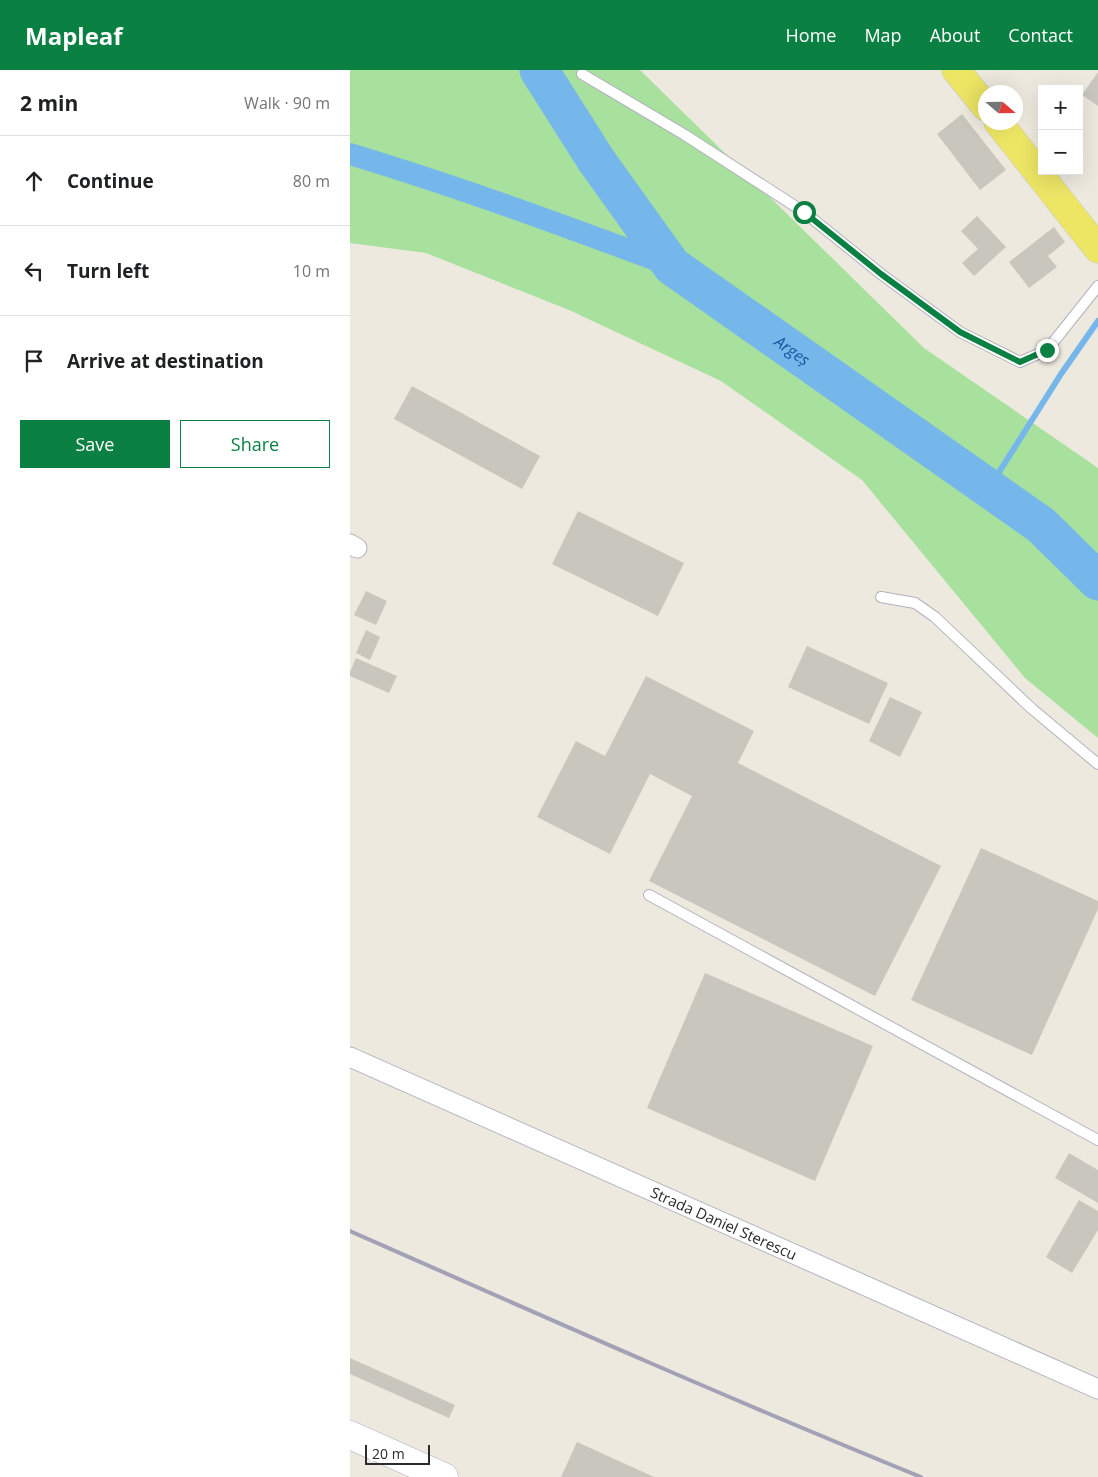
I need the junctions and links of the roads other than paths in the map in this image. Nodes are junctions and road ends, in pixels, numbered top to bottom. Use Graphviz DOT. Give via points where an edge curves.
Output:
graph roads {
  1 [pos="956,70"];
  2 [pos="582,74"];
  3 [pos="978,97"];
  4 [pos="1004,130"];
  5 [pos="1098,249"];
  6 [pos="1098,286"];
  7 [pos="881,597"];
  8 [pos="1098,764"];
  9 [pos="649,895"];
  10 [pos="350,1057"];
  11 [pos="1098,1140"];
  12 [pos="1098,1388"];
  13 [pos="350,1435"];
  14 [pos="444,1477"];
  1 -- 3 [label="main road"];
  2 -- 6 [label="lane" via="685,135 804,212 960,332 1020,362 1047,350"];
  4 -- 5 [label="main road"];
  7 -- 8 [label="lane" via="914,603 935,617 1030,708"];
  9 -- 11 [label="lane"];
  10 -- 12 [label="street, Strada Daniel Sterescu"];
  13 -- 14 [label="main road"];
}
